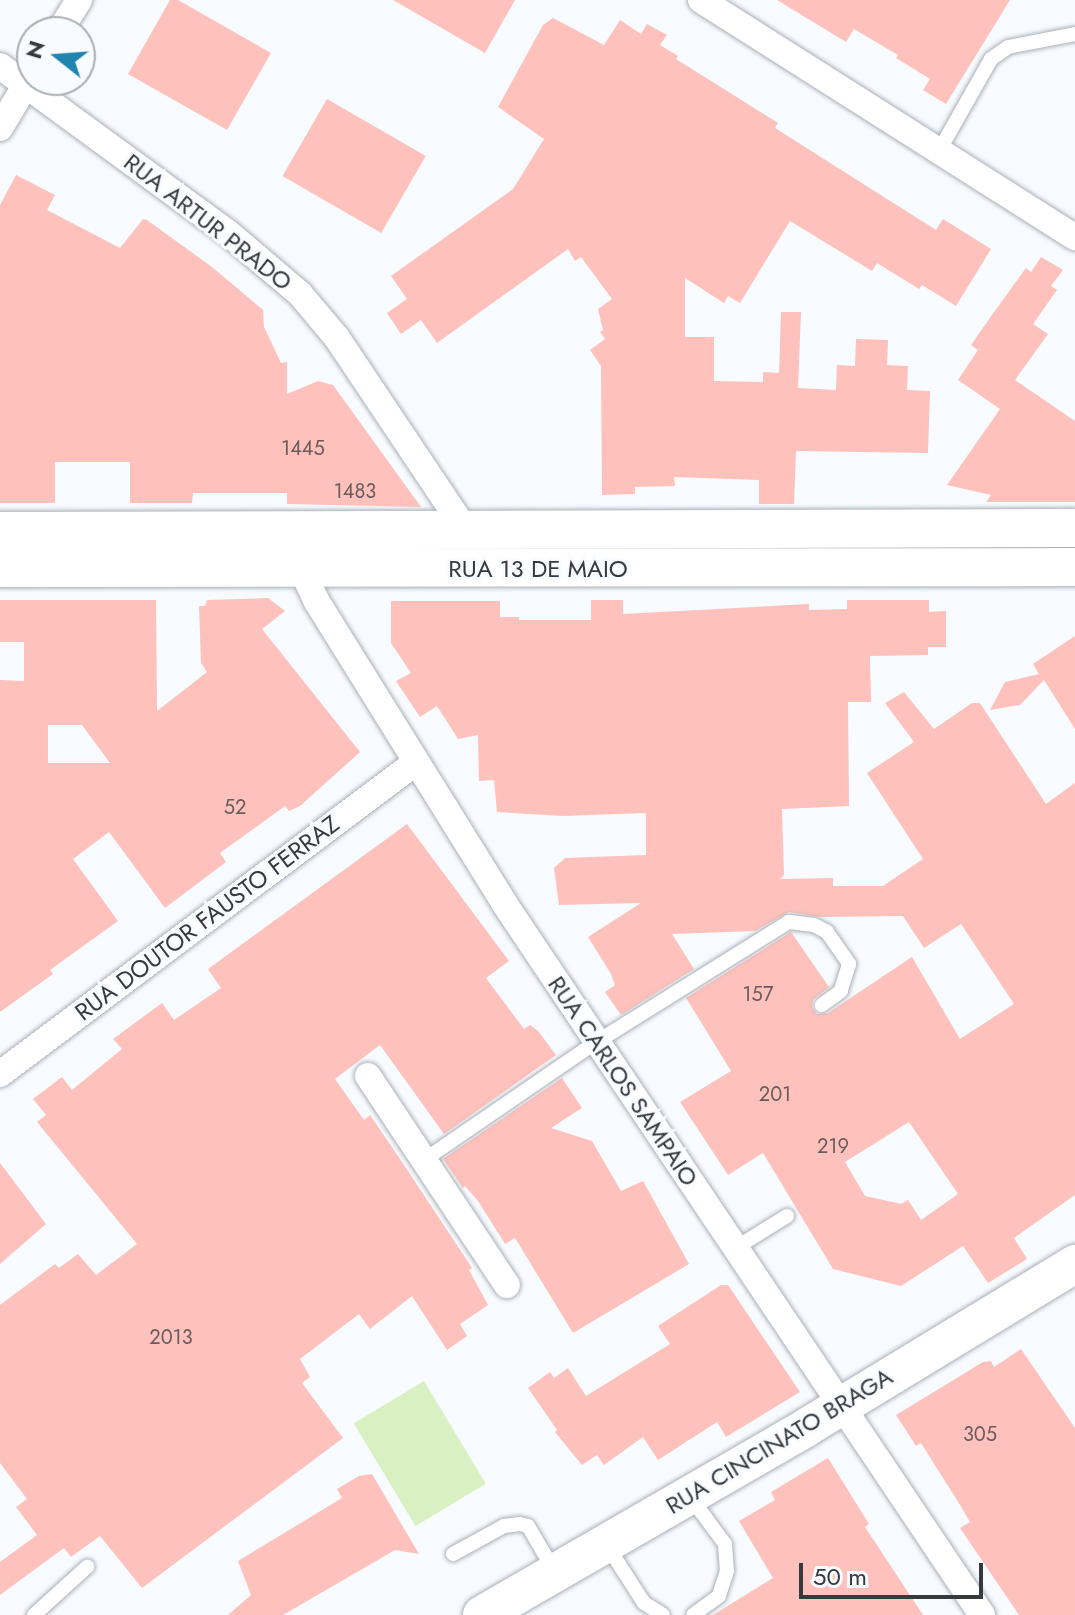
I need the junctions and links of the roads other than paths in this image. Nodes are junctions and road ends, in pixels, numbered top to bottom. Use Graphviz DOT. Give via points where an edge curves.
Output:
graph roads {
  1 [pos="701,0"];
  2 [pos="1075,34"];
  3 [pos="19,96"];
  4 [pos="52,96"];
  5 [pos="0,128"];
  6 [pos="939,151"];
  7 [pos="1075,237"];
  8 [pos="1075,528"];
  9 [pos="465,529"];
  10 [pos="300,530"];
  11 [pos="0,531"];
  12 [pos="1075,567"];
  13 [pos="0,568"];
  14 [pos="302,570"];
  15 [pos="415,763"];
  16 [pos="822,1005"];
  17 [pos="595,1043"];
  18 [pos="0,1074"];
  19 [pos="368,1076"];
  20 [pos="424,1160"];
  21 [pos="787,1216"];
  22 [pos="737,1247"];
  23 [pos="1075,1264"];
  24 [pos="507,1285"];
  25 [pos="843,1404"];
  26 [pos="688,1494"];
  27 [pos="605,1544"];
  28 [pos="453,1554"];
  29 [pos="87,1567"];
  30 [pos="555,1573"];
  31 [pos="34,1615"];
  32 [pos="482,1615"];
  33 [pos="663,1615"];
  34 [pos="693,1615"];
  35 [pos="982,1615"];
  1 -- 6 [label="street"];
  2 -- 6 [label="lane" via="1008,47 991,59"];
  3 -- 5 [label="street"];
  4 -- 9 [label="street, RUA ARTUR PRADO" via="300,294 337,338"];
  6 -- 7 [label="street"];
  8 -- 9 [label="main road, RUA 13 DE MAIO"];
  9 -- 10 [label="main road, RUA 13 DE MAIO"];
  10 -- 11 [label="main road, RUA 13 DE MAIO"];
  10 -- 14 [label="street, RUA CARLOS SAMPAIO"];
  12 -- 14 [label="main road, RUA 13 DE MAIO"];
  13 -- 14 [label="main road, RUA 13 DE MAIO"];
  14 -- 15 [label="street, RUA CARLOS SAMPAIO"];
  15 -- 17 [label="street, RUA CARLOS SAMPAIO"];
  15 -- 18 [label="street, RUA DOUTOR FAUSTO FERRAZ"];
  16 -- 17 [label="lane" via="841,991 849,964 827,932 789,922"];
  17 -- 20 [label="lane"];
  17 -- 22 [label="street, RUA CARLOS SAMPAIO"];
  19 -- 20 [label="street"];
  20 -- 24 [label="street"];
  21 -- 22 [label="lane"];
  22 -- 25 [label="street, RUA CARLOS SAMPAIO"];
  23 -- 25 [label="main road, RUA CINCINATO BRAGA"];
  25 -- 26 [label="main road, RUA CINCINATO BRAGA"];
  25 -- 35 [label="street, RUA CARLOS SAMPAIO"];
  26 -- 27 [label="main road, RUA CINCINATO BRAGA"];
  26 -- 34 [label="lane" via="725,1544 727,1571 719,1596"];
  27 -- 30 [label="main road, RUA CINCINATO BRAGA"];
  27 -- 33 [label="lane" via="644,1603"];
  28 -- 30 [label="lane" via="504,1526 520,1524 528,1526"];
  29 -- 31 [label="lane"];
  30 -- 32 [label="main road, RUA CINCINATO BRAGA"];
}
